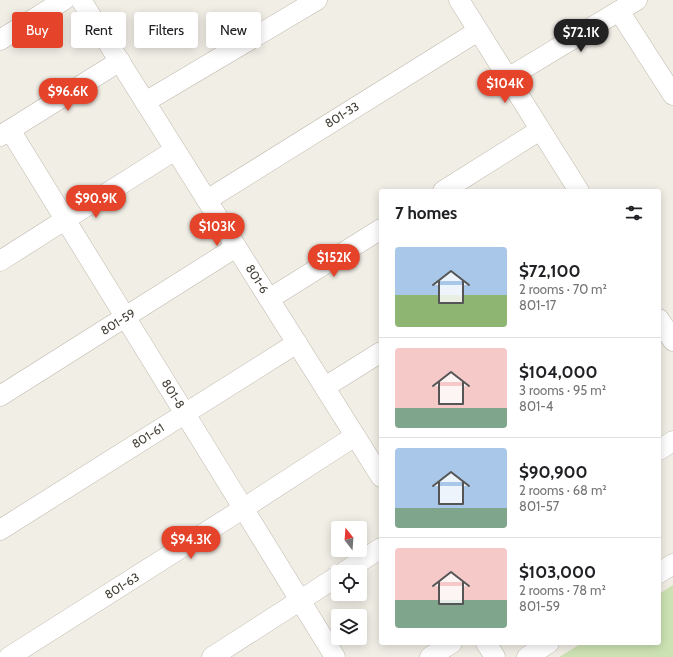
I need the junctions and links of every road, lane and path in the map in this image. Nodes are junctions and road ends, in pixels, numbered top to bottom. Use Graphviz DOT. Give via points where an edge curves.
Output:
graph roads {
  1 [pos="64,0"];
  2 [pos="81,0"];
  3 [pos="316,0"];
  4 [pos="459,0"];
  5 [pos="637,0"];
  6 [pos="619,11"];
  7 [pos="478,31"];
  8 [pos="0,40"];
  9 [pos="120,61"];
  10 [pos="508,78"];
  11 [pos="673,95"];
  12 [pos="145,102"];
  13 [pos="540,130"];
  14 [pos="5,133"];
  15 [pos="175,150"];
  16 [pos="446,189"];
  17 [pos="578,189"];
  18 [pos="206,200"];
  19 [pos="66,220"];
  20 [pos="379,231"];
  21 [pos="236,247"];
  22 [pos="0,261"];
  23 [pos="269,299"];
  24 [pos="126,317"];
  25 [pos="661,322"];
  26 [pos="673,341"];
  27 [pos="297,342"];
  28 [pos="379,353"];
  29 [pos="324,387"];
  30 [pos="0,396"];
  31 [pos="185,413"];
  32 [pos="355,436"];
  33 [pos="673,441"];
  34 [pos="661,449"];
  35 [pos="379,474"];
  36 [pos="244,508"];
  37 [pos="0,530"];
  38 [pos="379,549"];
  39 [pos="673,564"];
  40 [pos="355,565"];
  41 [pos="661,572"];
  42 [pos="331,580"];
  43 [pos="300,600"];
  44 [pos="449,645"];
  45 [pos="487,645"];
  46 [pos="546,645"];
  47 [pos="9,657"];
  48 [pos="212,657"];
  49 [pos="335,657"];
  50 [pos="430,657"];
  51 [pos="495,657"];
  52 [pos="527,657"];
  1 -- 8 [label="street"];
  2 -- 9 [label="street, 801-6"];
  3 -- 12 [label="street"];
  4 -- 7 [label="street"];
  5 -- 6 [label="street"];
  6 -- 10 [label="street"];
  6 -- 11 [label="street"];
  7 -- 10 [label="street"];
  7 -- 18 [label="street, 801-33"];
  9 -- 12 [label="street, 801-6"];
  9 -- 14 [label="street"];
  10 -- 13 [label="street"];
  12 -- 15 [label="street, 801-6"];
  13 -- 16 [label="street"];
  13 -- 17 [label="street"];
  14 -- 19 [label="street, 801-8"];
  15 -- 18 [label="street, 801-6"];
  15 -- 19 [label="street"];
  18 -- 21 [label="street, 801-6"];
  19 -- 22 [label="street"];
  19 -- 24 [label="street, 801-8"];
  20 -- 23 [label="street"];
  21 -- 23 [label="street, 801-6"];
  21 -- 24 [label="street, 801-59"];
  23 -- 27 [label="street, 801-6"];
  24 -- 30 [label="street, 801-59"];
  24 -- 31 [label="street, 801-8"];
  25 -- 26 [label="street"];
  27 -- 29 [label="street, 801-6"];
  27 -- 31 [label="street, 801-61"];
  28 -- 29 [label="street"];
  29 -- 32 [label="street, 801-6"];
  31 -- 36 [label="street, 801-8"];
  31 -- 37 [label="street, 801-61"];
  32 -- 35 [label="street, 801-6"];
  32 -- 36 [label="street, 801-63"];
  33 -- 34 [label="street"];
  36 -- 43 [label="street, 801-8"];
  36 -- 47 [label="street, 801-63"];
  38 -- 40 [label="street"];
  39 -- 41 [label="street"];
  42 -- 43 [label="street"];
  43 -- 48 [label="street"];
  43 -- 49 [label="street, 801-8"];
  44 -- 50 [label="street"];
  45 -- 51 [label="street"];
  46 -- 52 [label="street"];
}
